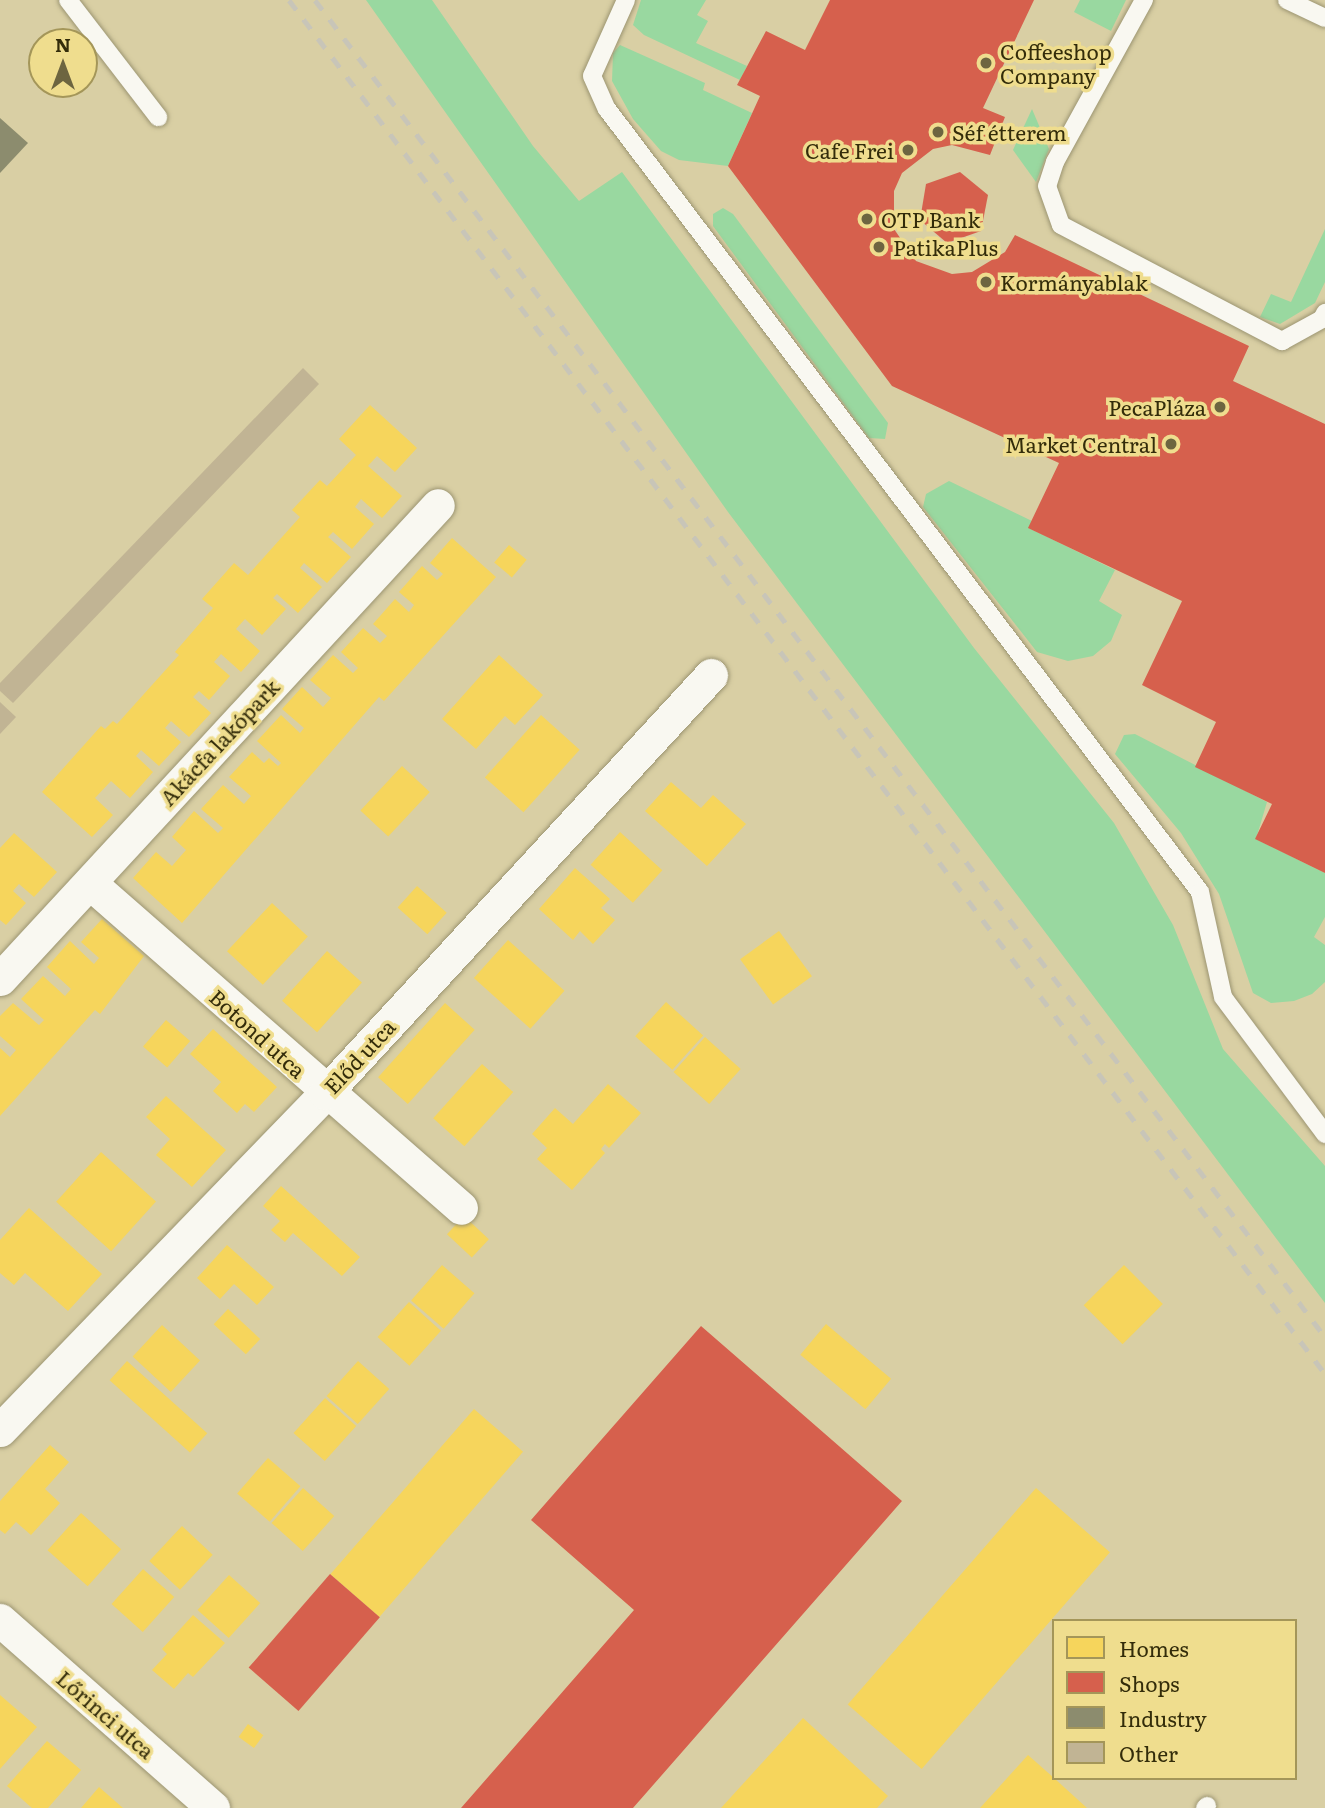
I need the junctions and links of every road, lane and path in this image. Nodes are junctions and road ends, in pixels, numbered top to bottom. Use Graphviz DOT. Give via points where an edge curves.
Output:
graph roads {
  1 [pos="68,0"];
  2 [pos="626,0"];
  3 [pos="1144,0"];
  4 [pos="1287,0"];
  5 [pos="1325,18"];
  6 [pos="159,117"];
  7 [pos="1324,322"];
  8 [pos="438,505"];
  9 [pos="711,675"];
  10 [pos="90,883"];
  11 [pos="0,979"];
  12 [pos="325,1093"];
  13 [pos="1325,1134"];
  14 [pos="461,1208"];
  15 [pos="0,1430"];
  16 [pos="0,1620"];
  17 [pos="213,1808"];
  1 -- 6 [label="lane"];
  2 -- 13 [label="lane" via="592,76 607,109 1200,892 1223,997"];
  3 -- 7 [label="lane" via="1055,162 1047,186 1061,225 1282,341"];
  4 -- 5 [label="lane"];
  8 -- 10 [label="street, Akácfa lakópark"];
  9 -- 12 [label="street, Előd utca"];
  10 -- 11 [label="street, Akácfa lakópark"];
  10 -- 12 [label="street, Botond utca"];
  12 -- 14 [label="street, Botond utca"];
  12 -- 15 [label="street, Előd utca"];
  16 -- 17 [label="street, Lőrinci utca"];
}
